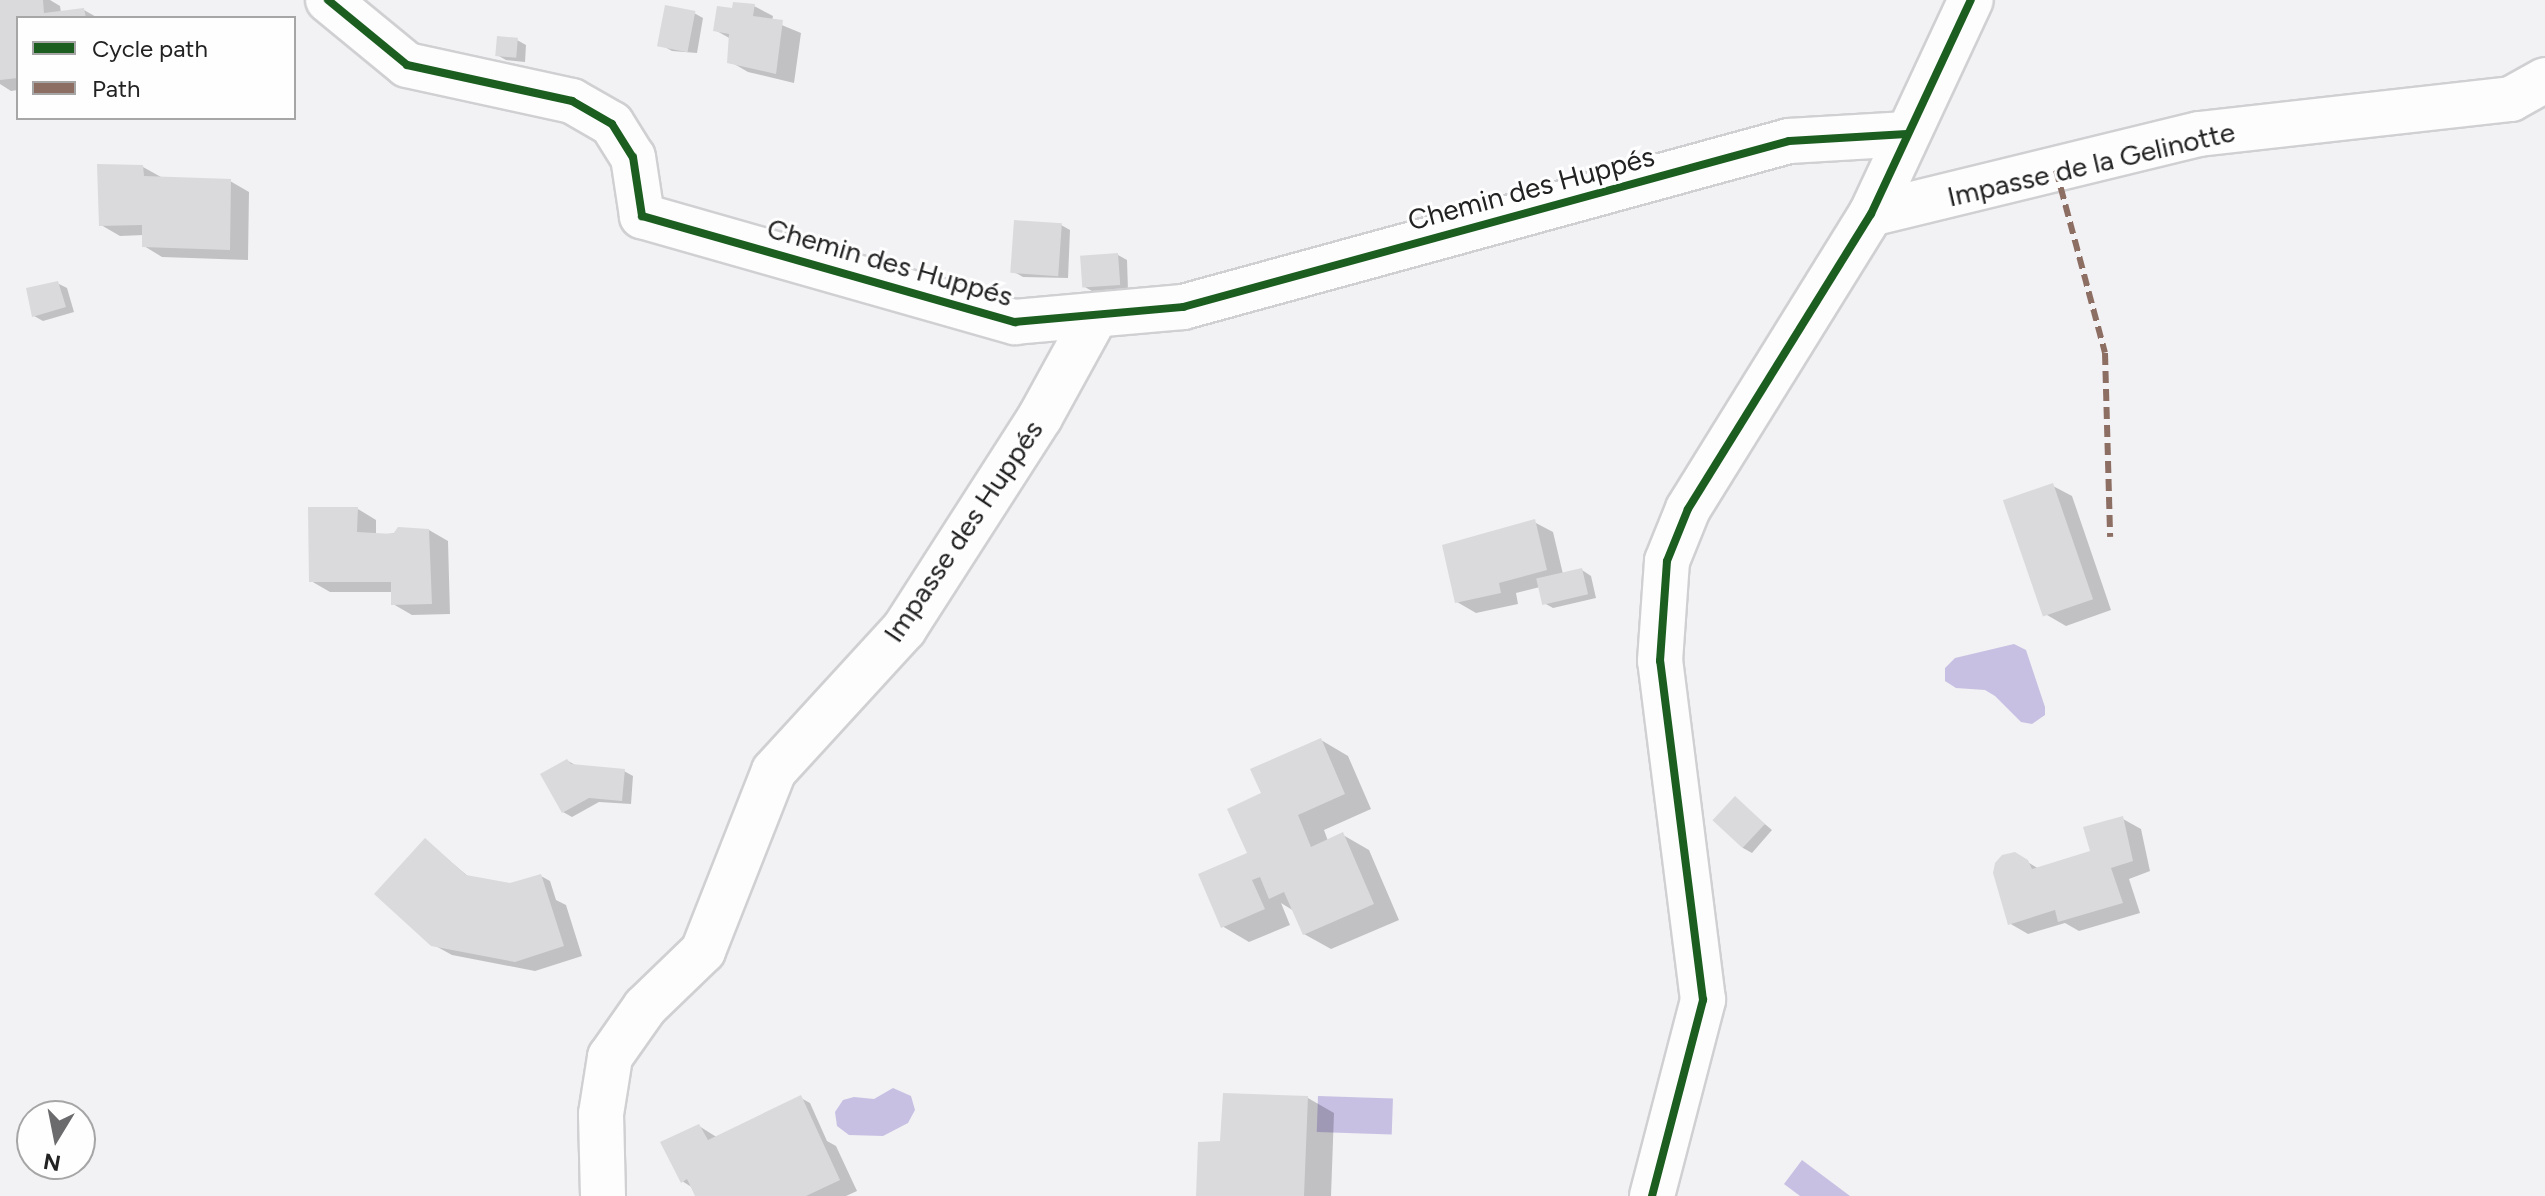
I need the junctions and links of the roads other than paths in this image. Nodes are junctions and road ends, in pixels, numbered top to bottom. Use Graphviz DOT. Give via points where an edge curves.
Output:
graph roads {
  1 [pos="328,0"];
  2 [pos="1971,0"];
  3 [pos="2545,80"];
  4 [pos="1907,134"];
  5 [pos="1871,214"];
  6 [pos="1096,315"];
  7 [pos="603,1196"];
  8 [pos="1652,1196"];
  1 -- 6 [label="street, Chemin des Huppés" via="407,65 572,101 612,124 633,157 642,216 1015,322"];
  2 -- 4 [label="street"];
  3 -- 5 [label="street, Impasse de la Gelinotte" via="2511,99 2199,134"];
  4 -- 5 [label="street"];
  4 -- 6 [label="street, Chemin des Huppés" via="1789,141 1183,307"];
  5 -- 8 [label="street" via="1688,509 1667,561 1660,661 1703,1000"];
  6 -- 7 [label="street, Impasse des Huppés" via="1040,417 904,629 774,771 703,951 645,1007 610,1057 601,1114"];
}
